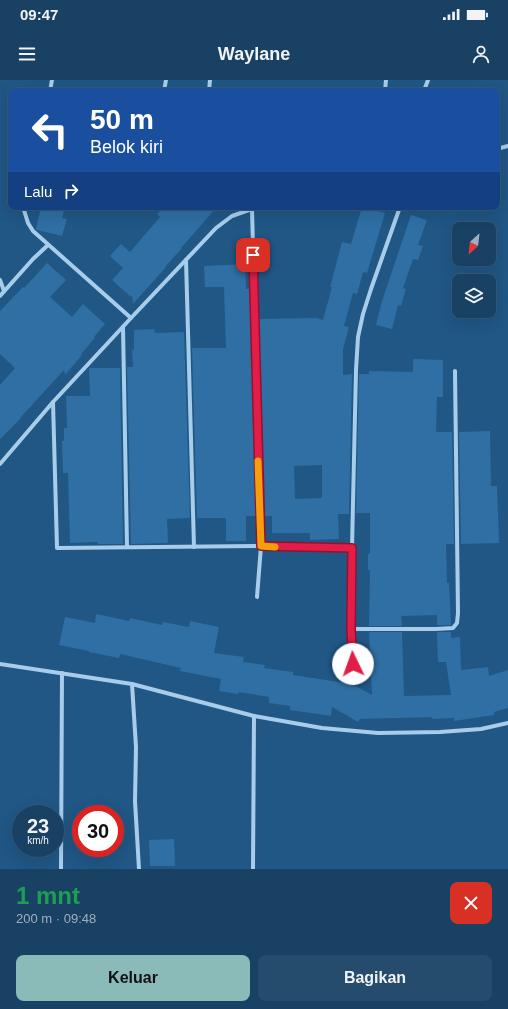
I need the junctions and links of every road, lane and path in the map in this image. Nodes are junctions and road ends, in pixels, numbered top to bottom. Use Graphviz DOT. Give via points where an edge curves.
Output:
graph roads {
  1 [pos="24,210"];
  2 [pos="249,210"];
  3 [pos="252,210"];
  4 [pos="399,210"];
  5 [pos="48,245"];
  6 [pos="186,260"];
  7 [pos="0,280"];
  8 [pos="4,291"];
  9 [pos="0,296"];
  10 [pos="131,318"];
  11 [pos="123,327"];
  12 [pos="455,371"];
  13 [pos="53,402"];
  14 [pos="0,464"];
  15 [pos="261,546"];
  16 [pos="127,547"];
  17 [pos="194,547"];
  18 [pos="352,548"];
  19 [pos="256,597"];
  20 [pos="351,629"];
  21 [pos="0,664"];
  22 [pos="353,664"];
  23 [pos="62,673"];
  24 [pos="132,684"];
  25 [pos="254,716"];
  26 [pos="508,723"];
  27 [pos="61,869"];
  28 [pos="139,869"];
  29 [pos="253,869"];
  1 -- 5 [label="street" via="33,231"];
  2 -- 6 [label="street" via="232,216 216,228"];
  3 -- 15 [label="street"];
  4 -- 18 [label="street" via="371,288 358,337"];
  5 -- 8 [label="street"];
  5 -- 10 [label="street"];
  6 -- 10 [label="street"];
  6 -- 17 [label="street"];
  7 -- 8 [label="street"];
  8 -- 9 [label="street"];
  10 -- 11 [label="street"];
  11 -- 13 [label="street"];
  11 -- 16 [label="street"];
  12 -- 20 [label="street" via="457,623 453,628 436,629"];
  13 -- 14 [label="street"];
  13 -- 16 [label="street" via="57,548"];
  15 -- 17 [label="street"];
  15 -- 18 [label="street"];
  15 -- 19 [label="street"];
  16 -- 17 [label="street"];
  18 -- 20 [label="street"];
  20 -- 22 [label="street"];
  21 -- 23 [label="street"];
  23 -- 24 [label="street"];
  23 -- 27 [label="street"];
  24 -- 25 [label="street"];
  24 -- 28 [label="street"];
  25 -- 26 [label="street" via="322,728 378,733 482,729"];
  25 -- 29 [label="street"];
}
